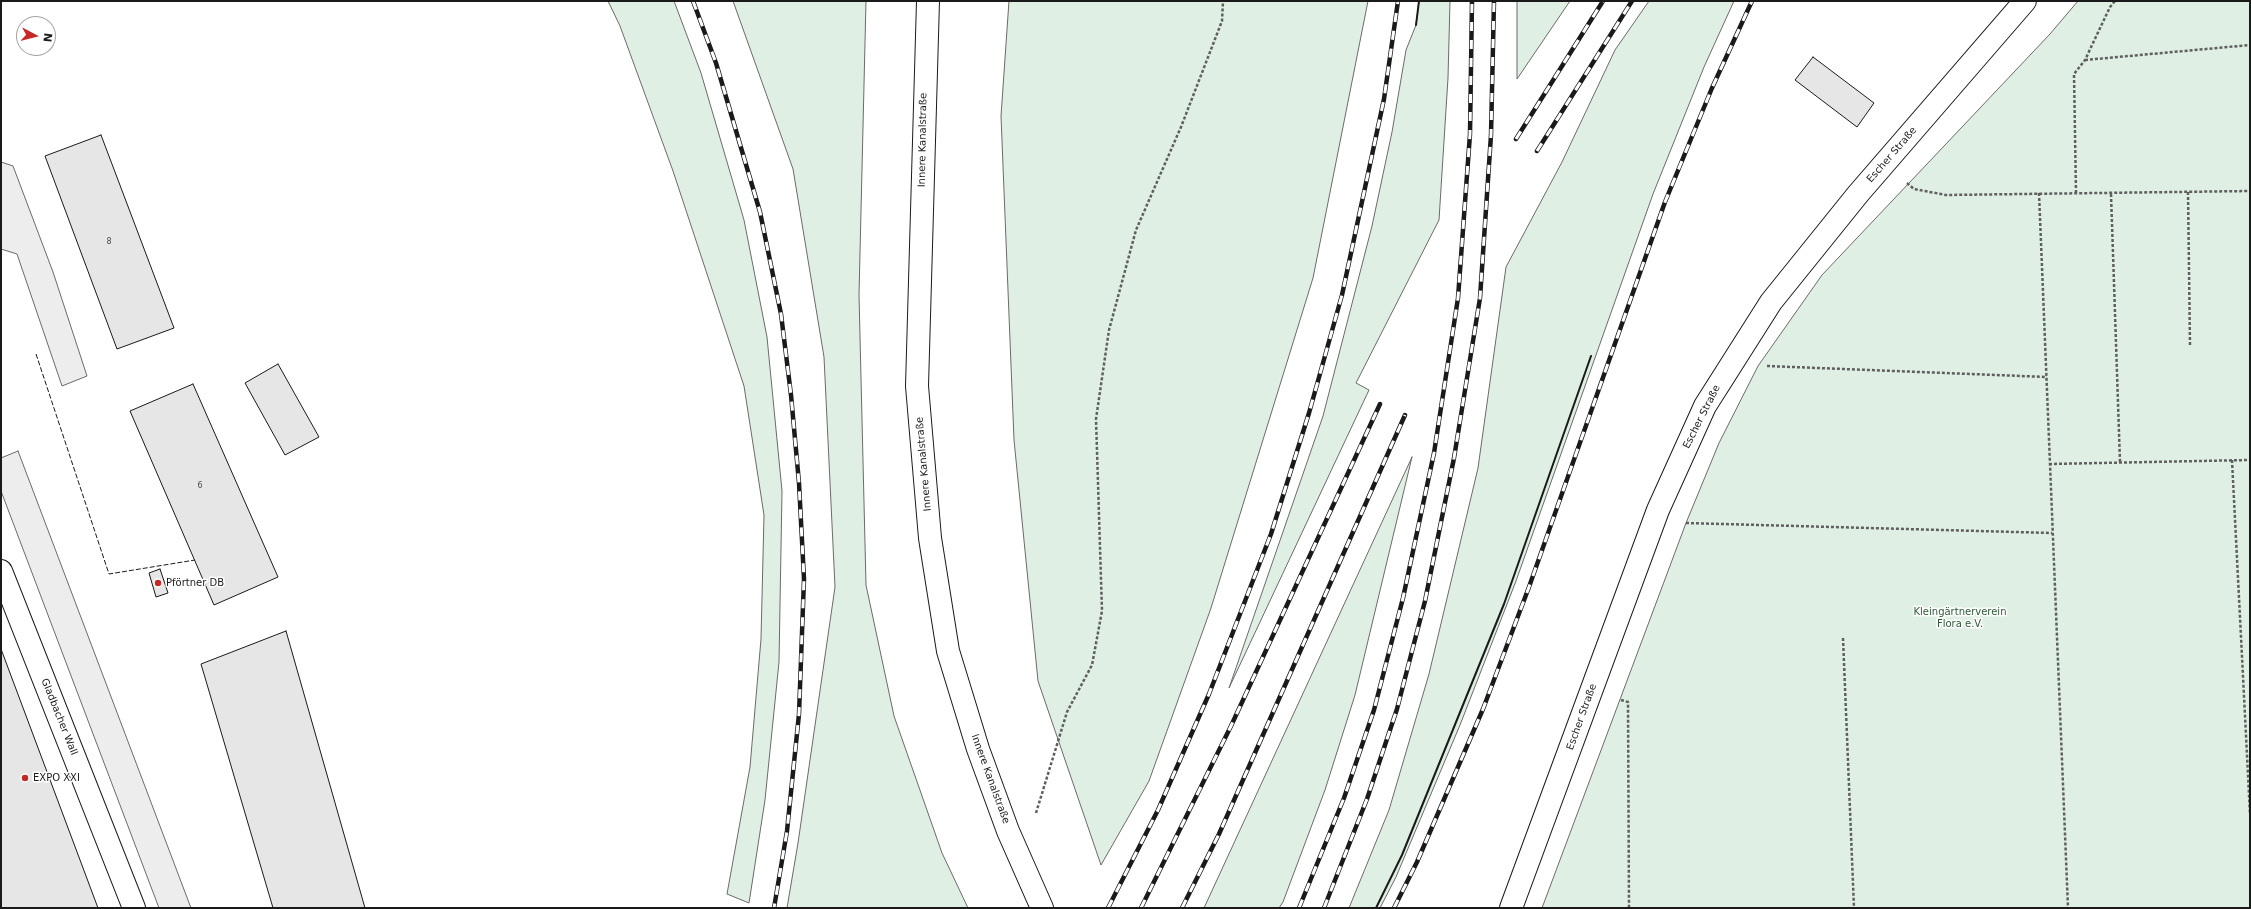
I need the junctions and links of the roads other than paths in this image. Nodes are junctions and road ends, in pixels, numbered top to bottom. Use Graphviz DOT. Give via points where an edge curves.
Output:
graph roads {
  1 [pos="928,1"];
  2 [pos="2025,1"];
  3 [pos="1,571"];
  4 [pos="134,908"];
  5 [pos="1042,908"];
  6 [pos="1511,908"];
  1 -- 5 [label="street, Innere Kanalstraße" via="917,386 930,538 948,651 978,749 1008,831"];
  2 -- 6 [label="street, Escher Straße" via="1771,302 1705,406 1658,510"];
  3 -- 4 [label="street, Gladbacher Wall"];
}
